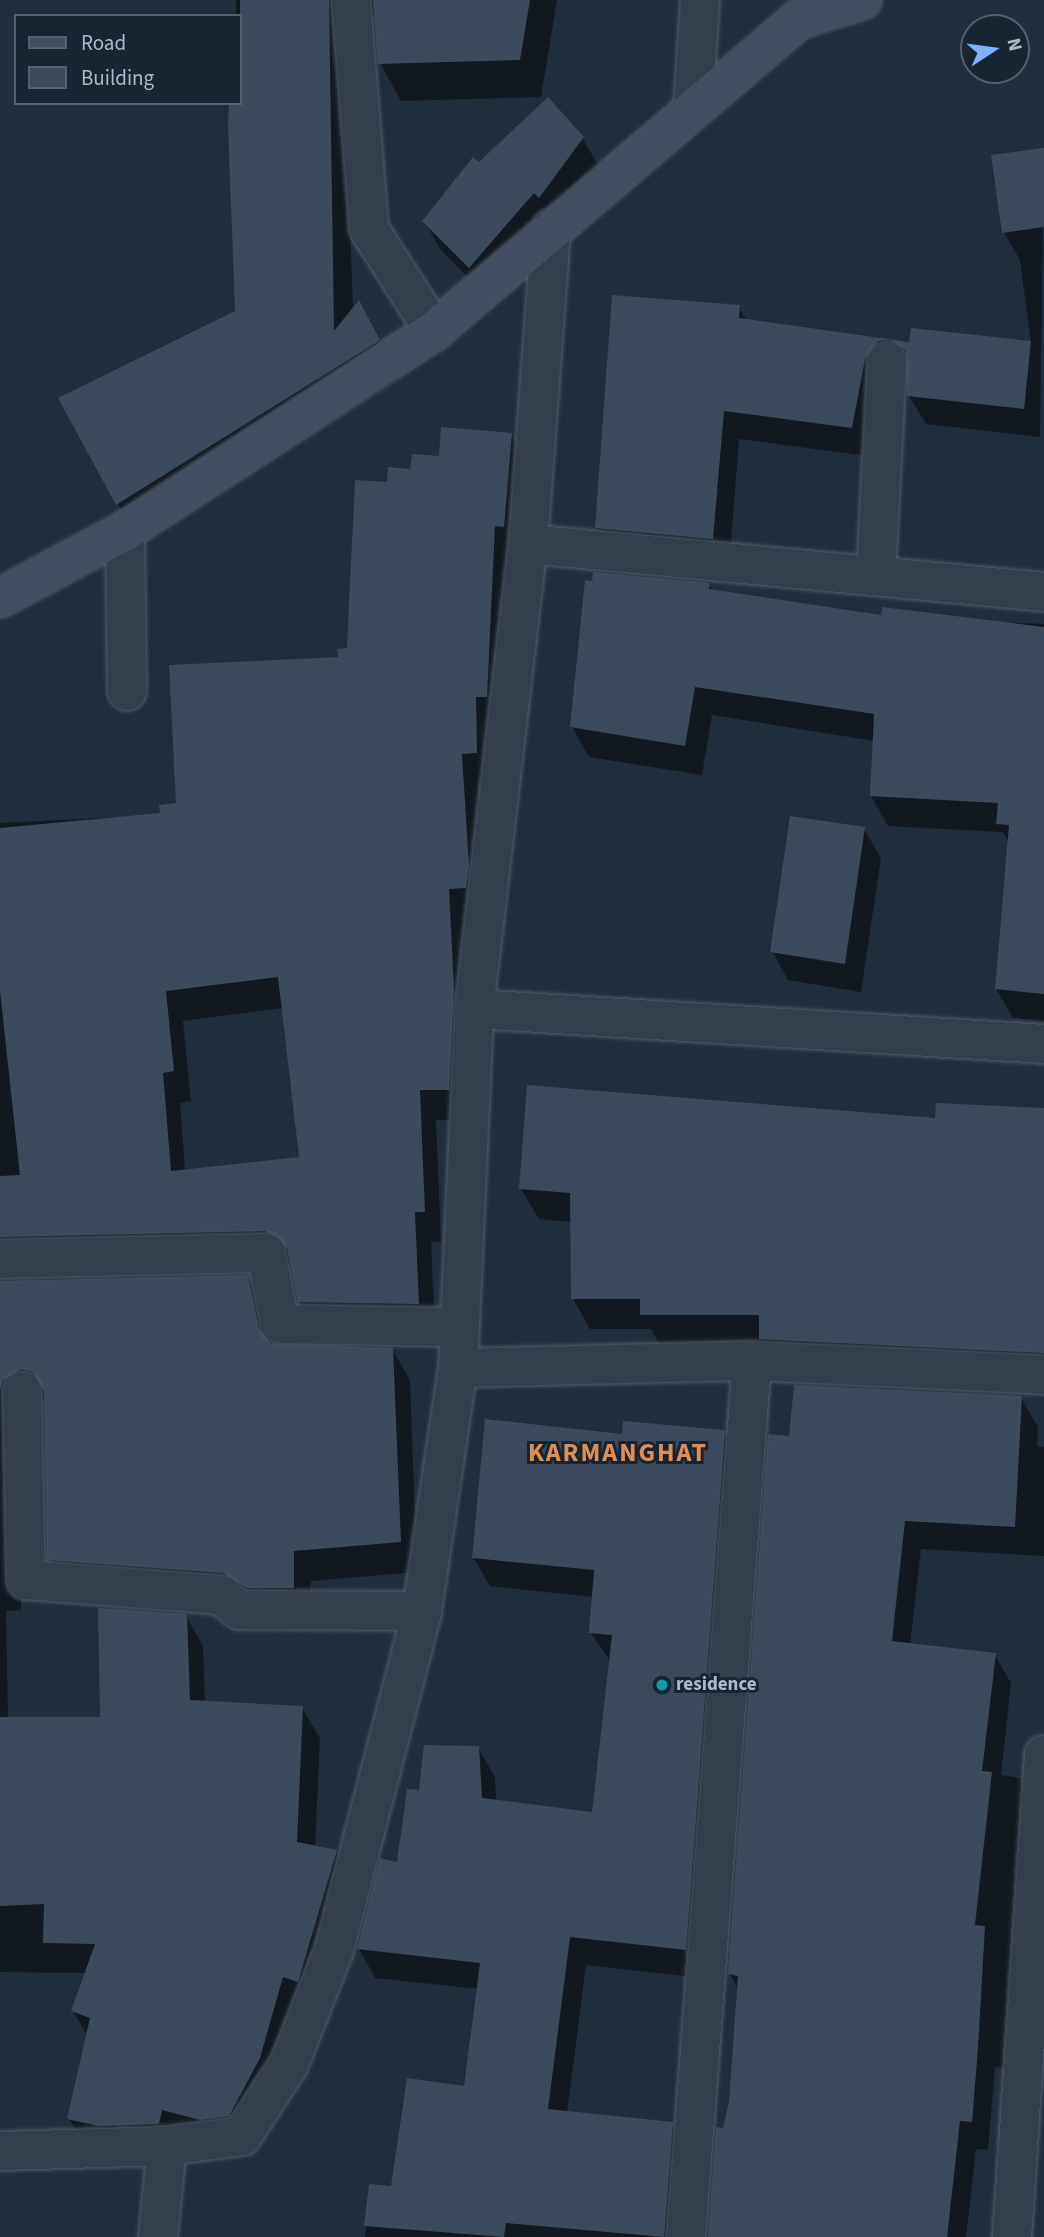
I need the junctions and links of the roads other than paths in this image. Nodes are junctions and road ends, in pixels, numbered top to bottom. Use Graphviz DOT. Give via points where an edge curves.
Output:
graph roads {
  1 [pos="351,0"];
  2 [pos="699,0"];
  3 [pos="862,0"];
  4 [pos="693,110"];
  5 [pos="551,229"];
  6 [pos="434,331"];
  7 [pos="887,360"];
  8 [pos="125,531"];
  9 [pos="528,544"];
  10 [pos="876,576"];
  11 [pos="1044,592"];
  12 [pos="0,597"];
  13 [pos="127,691"];
  14 [pos="474,1009"];
  15 [pos="1044,1044"];
  16 [pos="0,1259"];
  17 [pos="459,1327"];
  18 [pos="752,1361"];
  19 [pos="458,1368"];
  20 [pos="1044,1375"];
  21 [pos="22,1391"];
  22 [pos="422,1611"];
  23 [pos="1044,1755"];
  24 [pos="167,2146"];
  25 [pos="0,2151"];
  26 [pos="158,2237"];
  27 [pos="686,2237"];
  28 [pos="1012,2237"];
  1 -- 6 [label="street" via="369,229"];
  2 -- 4 [label="street"];
  3 -- 4 [label="main road" via="799,19"];
  4 -- 5 [label="main road"];
  5 -- 6 [label="main road"];
  5 -- 9 [label="street"];
  6 -- 8 [label="main road"];
  7 -- 10 [label="street"];
  8 -- 12 [label="main road"];
  8 -- 13 [label="street"];
  9 -- 10 [label="street"];
  9 -- 14 [label="street"];
  10 -- 11 [label="street"];
  14 -- 15 [label="street"];
  14 -- 17 [label="street"];
  16 -- 17 [label="street" via="266,1253 280,1324"];
  17 -- 19 [label="street"];
  18 -- 19 [label="street"];
  18 -- 20 [label="street"];
  18 -- 27 [label="street"];
  19 -- 22 [label="street"];
  21 -- 22 [label="street" via="26,1580 220,1595 239,1611"];
  22 -- 24 [label="street" via="334,1950 289,2064 242,2136"];
  23 -- 28 [label="street"];
  24 -- 25 [label="street"];
  24 -- 26 [label="street"];
}
